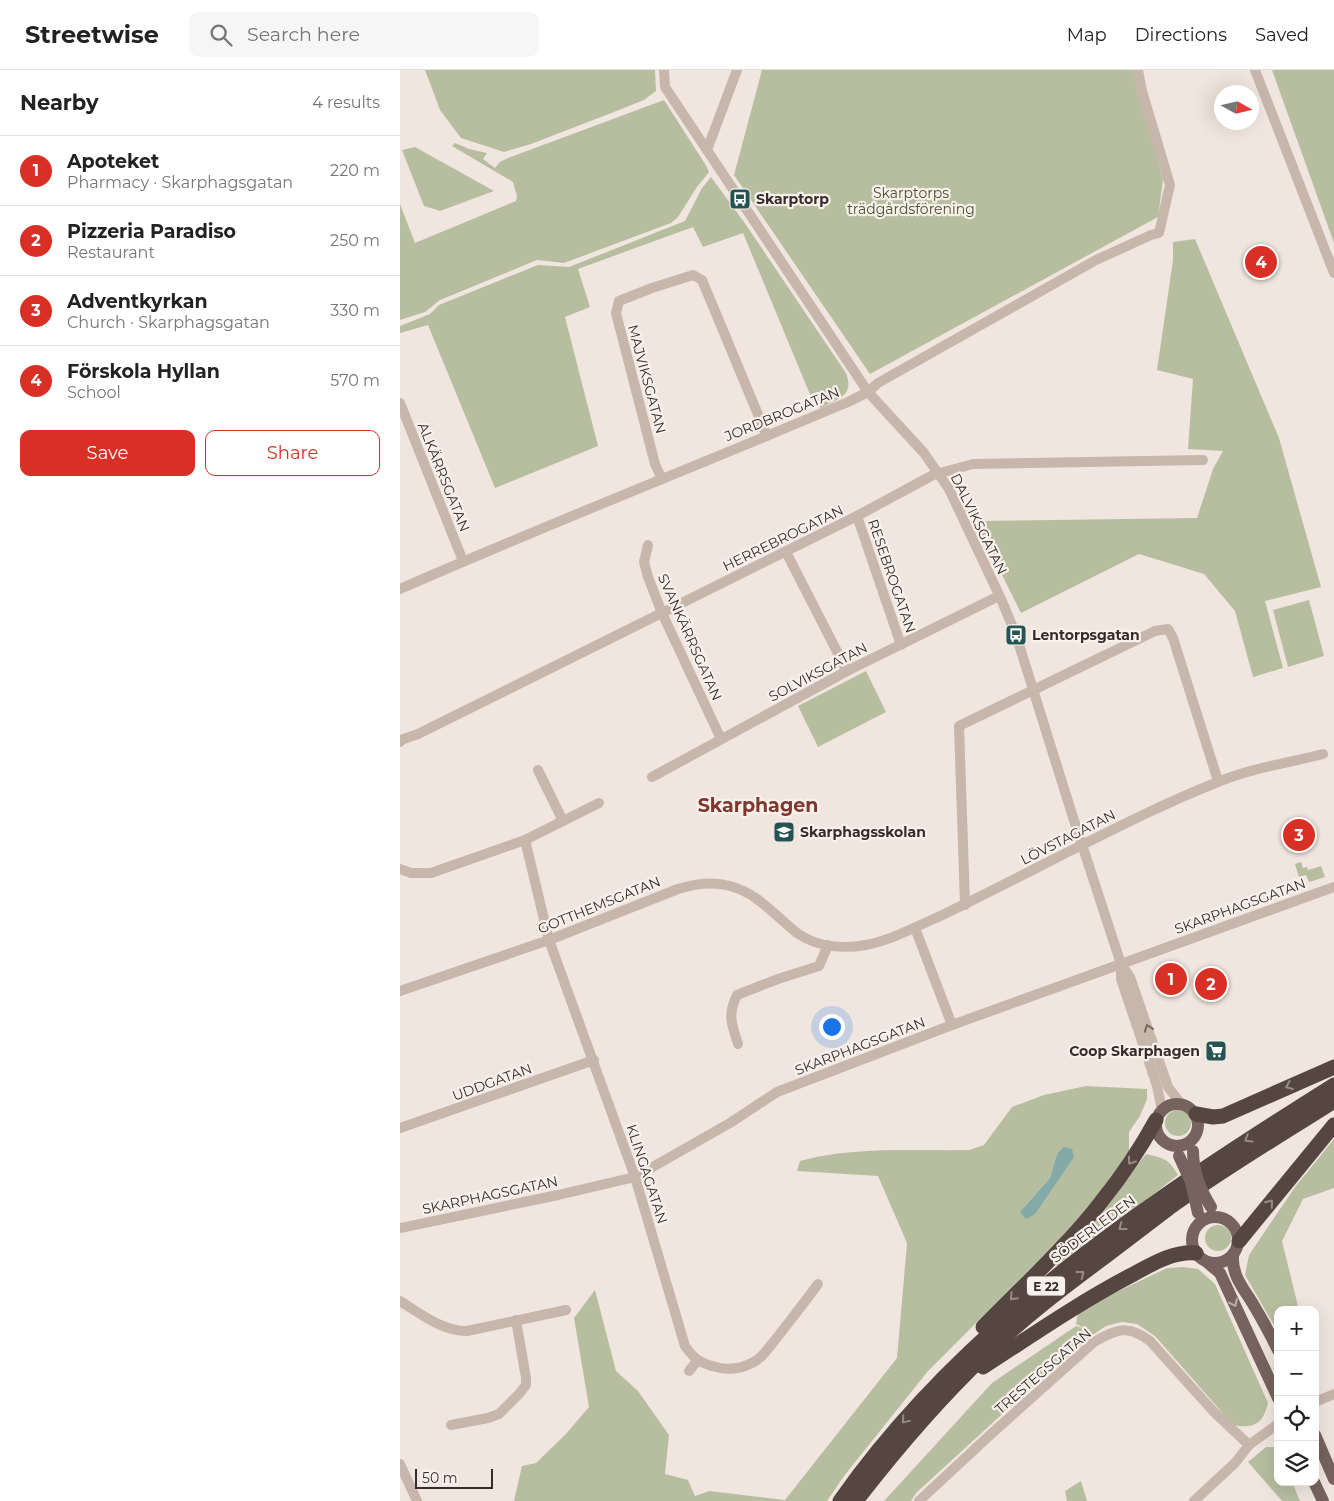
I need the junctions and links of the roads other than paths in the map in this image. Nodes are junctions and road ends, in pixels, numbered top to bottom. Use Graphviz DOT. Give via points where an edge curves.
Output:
graph roads {
  1 [pos="664,70"];
  2 [pos="737,70"];
  3 [pos="1138,70"];
  4 [pos="1255,70"];
  5 [pos="707,150"];
  6 [pos="1334,273"];
  7 [pos="868,392"];
  8 [pos="400,403"];
  9 [pos="767,436"];
  10 [pos="1203,460"];
  11 [pos="938,473"];
  12 [pos="662,479"];
  13 [pos="858,516"];
  14 [pos="648,545"];
  15 [pos="786,552"];
  16 [pos="463,561"];
  17 [pos="400,589"];
  18 [pos="999,596"];
  19 [pos="662,613"];
  20 [pos="901,645"];
  21 [pos="847,671"];
  22 [pos="1033,689"];
  23 [pos="721,738"];
  24 [pos="400,740"];
  25 [pos="1323,754"];
  26 [pos="538,770"];
  27 [pos="652,777"];
  28 [pos="1218,781"];
  29 [pos="599,803"];
  30 [pos="563,821"];
  31 [pos="525,840"];
  32 [pos="1082,846"];
  33 [pos="400,869"];
  34 [pos="1334,886"];
  35 [pos="965,905"];
  36 [pos="915,928"];
  37 [pos="798,933"];
  38 [pos="549,940"];
  39 [pos="828,945"];
  40 [pos="1121,964"];
  41 [pos="400,991"];
  42 [pos="952,1025"];
  43 [pos="738,1044"];
  44 [pos="594,1060"];
  45 [pos="1334,1067"];
  46 [pos="1334,1085"];
  47 [pos="1334,1101"];
  48 [pos="1181,1104"];
  49 [pos="1196,1114"];
  50 [pos="1159,1115"];
  51 [pos="1334,1125"];
  52 [pos="400,1128"];
  53 [pos="1196,1137"];
  54 [pos="1171,1146"];
  55 [pos="635,1177"];
  56 [pos="1223,1218"];
  57 [pos="400,1228"];
  58 [pos="1195,1228"];
  59 [pos="1239,1241"];
  60 [pos="1196,1254"];
  61 [pos="1233,1257"];
  62 [pos="1208,1263"];
  63 [pos="818,1284"];
  64 [pos="400,1301"];
  65 [pos="566,1310"];
  66 [pos="516,1320"];
  67 [pos="1274,1342"];
  68 [pos="698,1360"];
  69 [pos="689,1371"];
  70 [pos="937,1384"];
  71 [pos="953,1387"];
  72 [pos="1334,1394"];
  73 [pos="1277,1396"];
  74 [pos="1319,1400"];
  75 [pos="452,1425"];
  76 [pos="1274,1427"];
  77 [pos="1318,1441"];
  78 [pos="1249,1445"];
  79 [pos="400,1464"];
  80 [pos="1334,1480"];
  81 [pos="1316,1486"];
  82 [pos="417,1501"];
  83 [pos="840,1501"];
  84 [pos="856,1501"];
  85 [pos="920,1501"];
  86 [pos="1194,1501"];
  87 [pos="1322,1501"];
  1 -- 5 [label="street, DALVIKSGATAN" via="665,87"];
  2 -- 5 [label="street"];
  3 -- 7 [label="street, JORDBROGATAN" via="1170,185 1159,233 1096,260 878,383"];
  4 -- 6 [label="street"];
  5 -- 7 [label="street, DALVIKSGATAN"];
  7 -- 9 [label="street, JORDBROGATAN"];
  7 -- 11 [label="street, DALVIKSGATAN"];
  8 -- 16 [label="street, ALKÄRRSGATAN"];
  9 -- 12 [label="street, JORDBROGATAN"];
  9 -- 12 [label="street, MAJVIKSGATAN" via="702,280 693,276 619,301 616,313 655,464"];
  10 -- 11 [label="street, HERREBROGATAN" via="973,464"];
  11 -- 13 [label="street, HERREBROGATAN"];
  11 -- 18 [label="street, DALVIKSGATAN" via="949,489"];
  12 -- 16 [label="street, JORDBROGATAN"];
  13 -- 15 [label="street, HERREBROGATAN"];
  13 -- 20 [label="street, RESEBROGATAN"];
  14 -- 19 [label="street, SVANKÄRRSGATAN" via="644,562"];
  15 -- 19 [label="street, HERREBROGATAN"];
  15 -- 21 [label="street"];
  16 -- 17 [label="street, JORDBROGATAN"];
  18 -- 20 [label="street, SOLVIKSGATAN"];
  18 -- 22 [label="street, DALVIKSGATAN" via="1016,635"];
  19 -- 23 [label="street, SVANKÄRRSGATAN"];
  19 -- 24 [label="street, HERREBROGATAN"];
  20 -- 21 [label="street, SOLVIKSGATAN"];
  21 -- 23 [label="street, SOLVIKSGATAN"];
  22 -- 28 [label="street" via="1155,631 1168,629"];
  22 -- 32 [label="street, DALVIKSGATAN"];
  22 -- 35 [label="street" via="959,726"];
  23 -- 27 [label="street, SOLVIKSGATAN"];
  25 -- 28 [label="street, LÖVSTAGATAN" via="1266,766"];
  26 -- 30 [label="street"];
  28 -- 32 [label="street, LÖVSTAGATAN"];
  29 -- 30 [label="street"];
  30 -- 31 [label="street"];
  31 -- 33 [label="street" via="431,873"];
  31 -- 38 [label="street, KLINGAGATAN"];
  32 -- 35 [label="street, LÖVSTAGATAN"];
  32 -- 40 [label="street, DALVIKSGATAN"];
  34 -- 40 [label="street, SKARPHAGSGATAN"];
  35 -- 36 [label="street, LÖVSTAGATAN"];
  36 -- 39 [label="street, LÖVSTAGATAN" via="866,945"];
  36 -- 42 [label="street"];
  37 -- 38 [label="street, GOTTHEMSGATAN" via="748,893 730,886 695,884"];
  37 -- 39 [label="street, LÖVSTAGATAN"];
  38 -- 41 [label="street, GOTTHEMSGATAN"];
  38 -- 44 [label="street, KLINGAGATAN"];
  39 -- 43 [label="street" via="819,966 737,995 730,1017"];
  40 -- 42 [label="street, SKARPHAGSGATAN"];
  48 -- 40 [label="street, DALVIKSGATAN, one-way" via="1168,1087 1130,977"];
  40 -- 50 [label="street, DALVIKSGATAN" via="1121,980 1158,1086"];
  42 -- 55 [label="street, SKARPHAGSGATAN" via="777,1092"];
  44 -- 52 [label="street, UDDGATAN"];
  44 -- 55 [label="street, KLINGAGATAN"];
  45 -- 49 [label="highway, one-way" via="1228,1114 1213,1117"];
  46 -- 70 [label="highway, SÖDERLEDEN / E 22, one-way" via="1226,1153 1071,1265 1001,1323"];
  71 -- 47 [label="highway, SÖDERLEDEN / E 22, one-way" via="1025,1319 1100,1260 1231,1166"];
  48 -- 49 [label="main road"];
  48 -- 50 [label="main road" via="1169,1105"];
  49 -- 53 [label="main road" via="1199,1128"];
  50 -- 54 [label="main road" via="1156,1130"];
  50 -- 70 [label="highway, one-way" via="1136,1156 1100,1203 964,1347"];
  59 -- 51 [label="highway, one-way"];
  53 -- 54 [label="main road" via="1179,1147"];
  53 -- 56 [label="main road, bridge" via="1192,1151 1194,1167 1205,1198"];
  54 -- 58 [label="main road, bridge" via="1191,1182 1198,1213"];
  55 -- 57 [label="street, SKARPHAGSGATAN"];
  55 -- 68 [label="street, KLINGAGATAN" via="685,1346"];
  56 -- 58 [label="main road" via="1208,1218"];
  56 -- 59 [label="main road" via="1236,1229"];
  58 -- 60 [label="main road" via="1192,1238"];
  59 -- 61 [label="main road"];
  60 -- 62 [label="main road"];
  60 -- 71 [label="highway" via="1187,1252 1171,1256 1088,1298"];
  61 -- 62 [label="main road" via="1225,1262"];
  61 -- 67 [label="main road" via="1232,1265 1238,1280"];
  62 -- 73 [label="main road, one-way" via="1220,1273"];
  63 -- 68 [label="street" via="758,1359 732,1369"];
  64 -- 66 [label="street" via="444,1328 456,1331"];
  65 -- 66 [label="street"];
  66 -- 75 [label="street" via="526,1385 499,1414"];
  68 -- 69 [label="street"];
  70 -- 83 [label="highway, SÖDERLEDEN / E 22, one-way"];
  71 -- 84 [label="highway, SÖDERLEDEN / E 22" via="898,1446"];
  72 -- 74 [label="street"];
  76 -- 78 [label="street"];
  77 -- 80 [label="main road"];
  78 -- 85 [label="street, TRESTEGSGATAN" via="1213,1411 1150,1341 1139,1332 1114,1331 1094,1342"];
  78 -- 86 [label="street" via="1235,1463"];
  79 -- 82 [label="street"];
  81 -- 87 [label="main road"];
}
